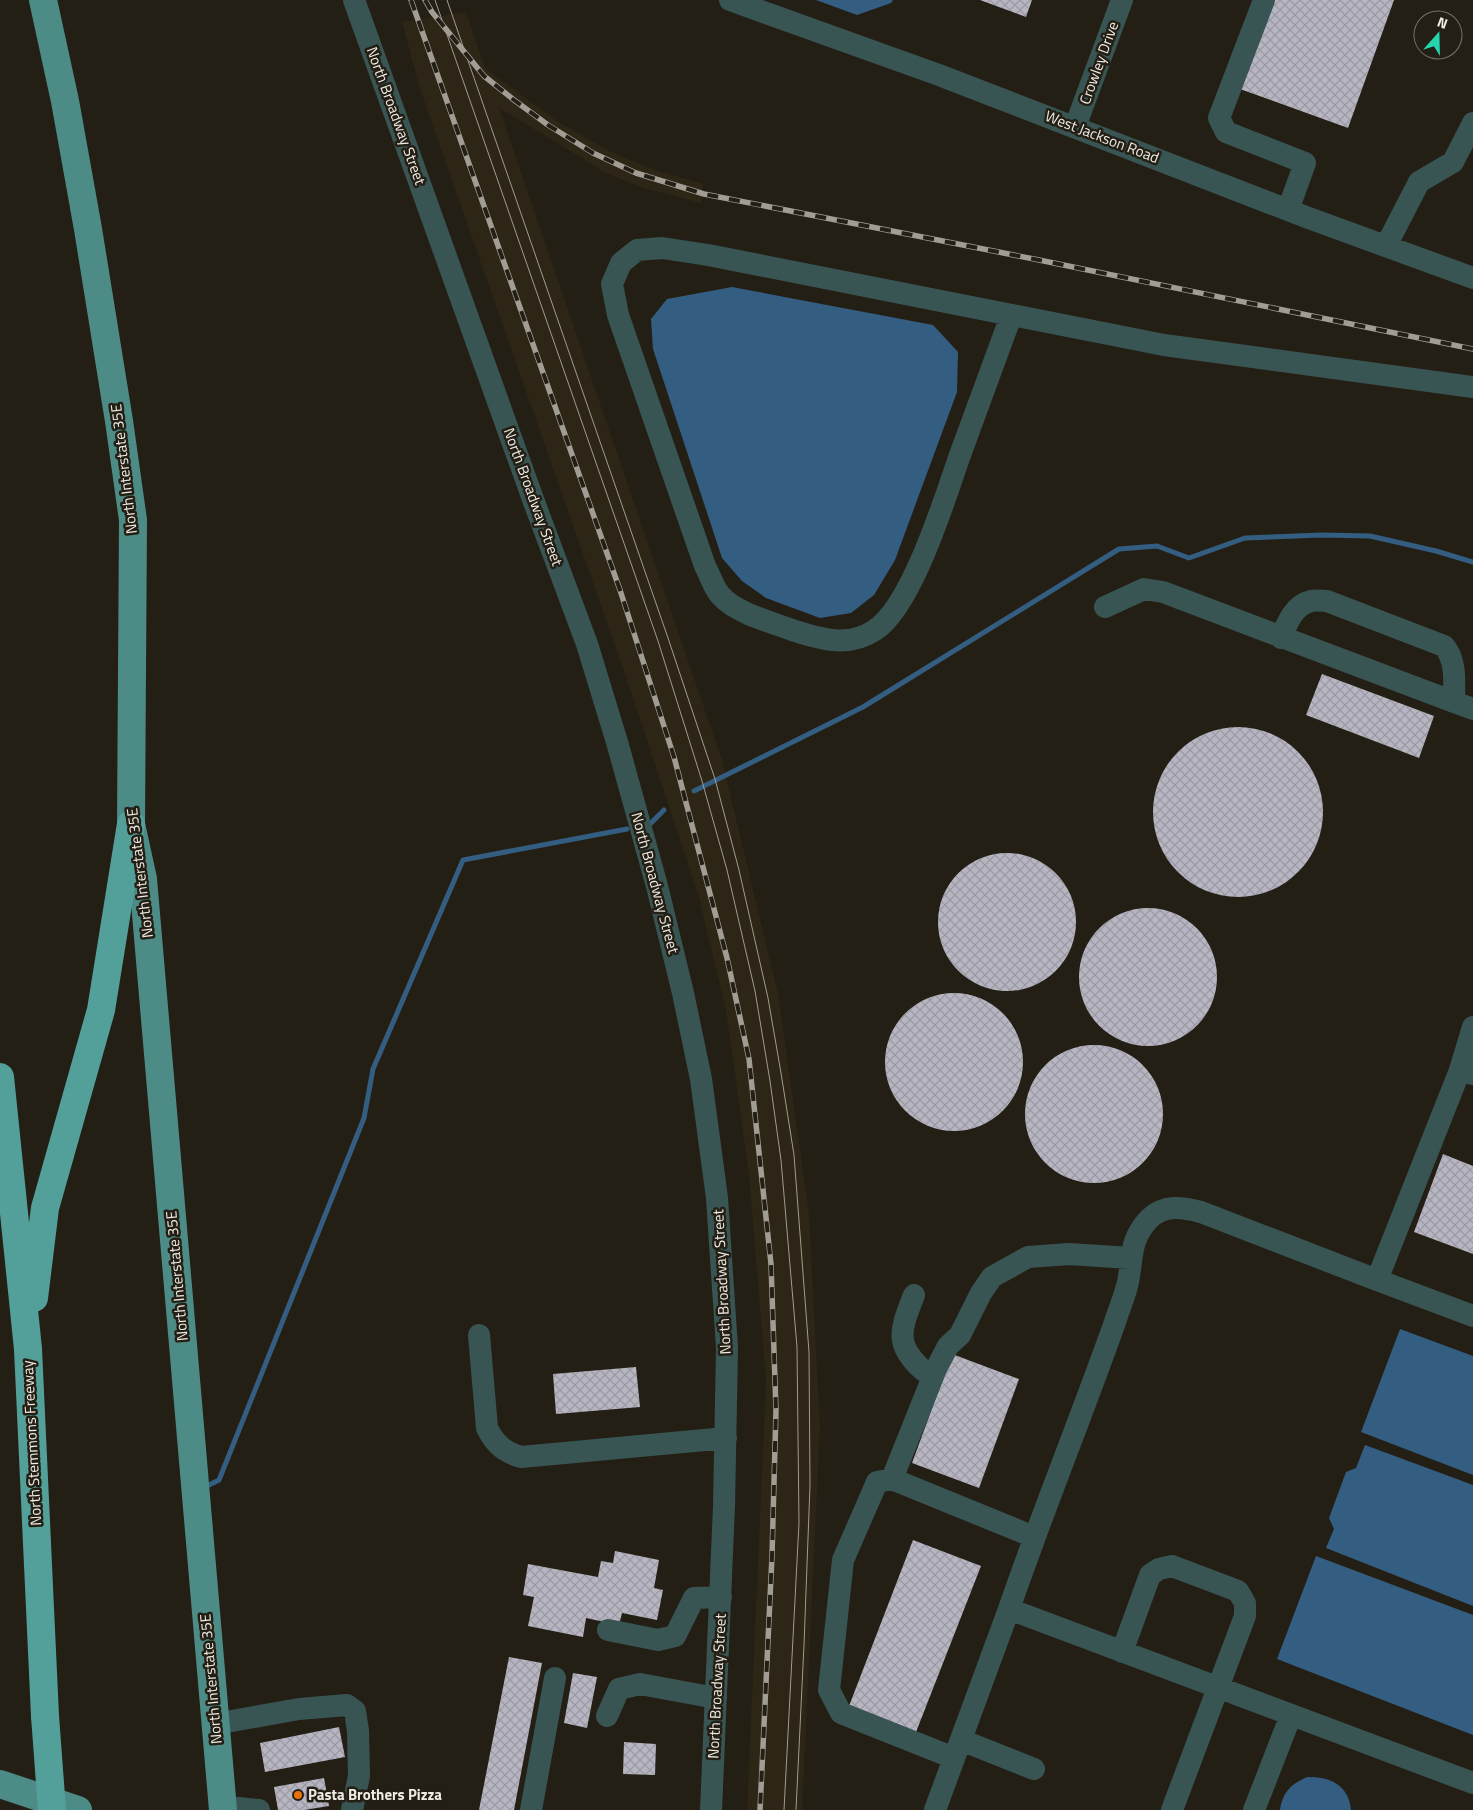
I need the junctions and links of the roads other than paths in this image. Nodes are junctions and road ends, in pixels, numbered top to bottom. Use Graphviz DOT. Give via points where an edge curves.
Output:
graph roads {
  1 [pos="43,0"];
  2 [pos="354,0"];
  3 [pos="730,0"];
  4 [pos="1122,0"];
  5 [pos="1264,0"];
  6 [pos="1473,123"];
  7 [pos="1075,127"];
  8 [pos="1288,210"];
  9 [pos="1386,246"];
  10 [pos="1473,278"];
  11 [pos="1011,316"];
  12 [pos="1473,387"];
  13 [pos="1105,607"];
  14 [pos="1281,638"];
  15 [pos="1463,705"];
  16 [pos="131,824"];
  17 [pos="1473,1027"];
  18 [pos="1466,1072"];
  19 [pos="0,1076"];
  20 [pos="1130,1258"];
  21 [pos="1377,1280"];
  22 [pos="914,1295"];
  23 [pos="1473,1316"];
  24 [pos="479,1335"];
  25 [pos="28,1349"];
  26 [pos="936,1369"];
  27 [pos="726,1438"];
  28 [pos="892,1478"];
  29 [pos="1034,1536"];
  30 [pos="721,1597"];
  31 [pos="1009,1609"];
  32 [pos="608,1630"];
  33 [pos="1122,1652"];
  34 [pos="555,1678"];
  35 [pos="1219,1688"];
  36 [pos="716,1698"];
  37 [pos="1291,1715"];
  38 [pos="607,1716"];
  39 [pos="215,1724"];
  40 [pos="958,1749"];
  41 [pos="1034,1769"];
  42 [pos="1473,1783"];
  43 [pos="0,1784"];
  44 [pos="52,1810"];
  45 [pos="78,1810"];
  46 [pos="223,1810"];
  47 [pos="259,1810"];
  48 [pos="352,1810"];
  49 [pos="531,1810"];
  50 [pos="711,1810"];
  51 [pos="935,1810"];
  52 [pos="1172,1810"];
  53 [pos="1254,1810"];
  1 -- 16 [label="main road, North Interstate 35E" via="88,229 133,520"];
  2 -- 27 [label="street, North Broadway Street" via="588,644 657,886 701,1079 718,1198 727,1348"];
  3 -- 7 [label="street, West Jackson Road"];
  4 -- 7 [label="street, Crowley Drive"];
  5 -- 8 [label="street" via="1219,118 1226,132 1305,163"];
  6 -- 9 [label="street" via="1453,162 1419,182"];
  7 -- 8 [label="street, West Jackson Road"];
  8 -- 9 [label="street, West Jackson Road"];
  9 -- 10 [label="street, West Jackson Road"];
  11 -- 11 [label="street" via="662,248 637,250 621,263 612,284 618,315 706,566 720,596 745,613 812,637 834,641 856,640 887,620 908,589 932,532"];
  11 -- 12 [label="street" via="1164,345"];
  13 -- 14 [label="street" via="1144,589 1163,592"];
  14 -- 15 [label="street"];
  14 -- 15 [label="street" via="1298,608 1311,601 1328,601 1444,646 1450,653"];
  16 -- 25 [label="highway" via="101,1010 45,1208"];
  16 -- 39 [label="main road, North Interstate 35E" via="143,878"];
  17 -- 18 [label="street"];
  18 -- 21 [label="street"];
  19 -- 25 [label="highway, North Stemmons Freeway"];
  20 -- 21 [label="street" via="1137,1234 1149,1218 1164,1209 1180,1207 1201,1212"];
  20 -- 26 [label="street" via="1069,1254 1028,1257 992,1277"];
  20 -- 29 [label="street" via="1128,1283"];
  21 -- 23 [label="street"];
  22 -- 26 [label="street" via="902,1326 903,1345 924,1371"];
  24 -- 27 [label="street" via="487,1428 501,1449 511,1454 521,1457"];
  25 -- 44 [label="highway, North Stemmons Freeway, bridge"];
  26 -- 28 [label="street"];
  27 -- 30 [label="street, North Broadway Street"];
  28 -- 29 [label="street"];
  28 -- 40 [label="street" via="877,1482 843,1560 830,1690 841,1713"];
  29 -- 31 [label="street"];
  30 -- 32 [label="street" via="694,1598 675,1636 658,1640"];
  30 -- 36 [label="street, North Broadway Street"];
  31 -- 33 [label="street"];
  31 -- 40 [label="street"];
  33 -- 35 [label="street"];
  33 -- 35 [label="street" via="1150,1575 1172,1566 1238,1591 1244,1603 1245,1616"];
  34 -- 49 [label="street"];
  35 -- 37 [label="street"];
  35 -- 52 [label="street"];
  36 -- 38 [label="street" via="640,1684 619,1689"];
  36 -- 50 [label="street, North Broadway Street"];
  37 -- 42 [label="street"];
  37 -- 53 [label="street"];
  39 -- 46 [label="main road, North Interstate 35E"];
  39 -- 48 [label="street" via="299,1709 346,1705 355,1711 358,1731 359,1776"];
  40 -- 41 [label="street"];
  40 -- 51 [label="street"];
  43 -- 45 [label="main road"];
  46 -- 47 [label="street"];
}
